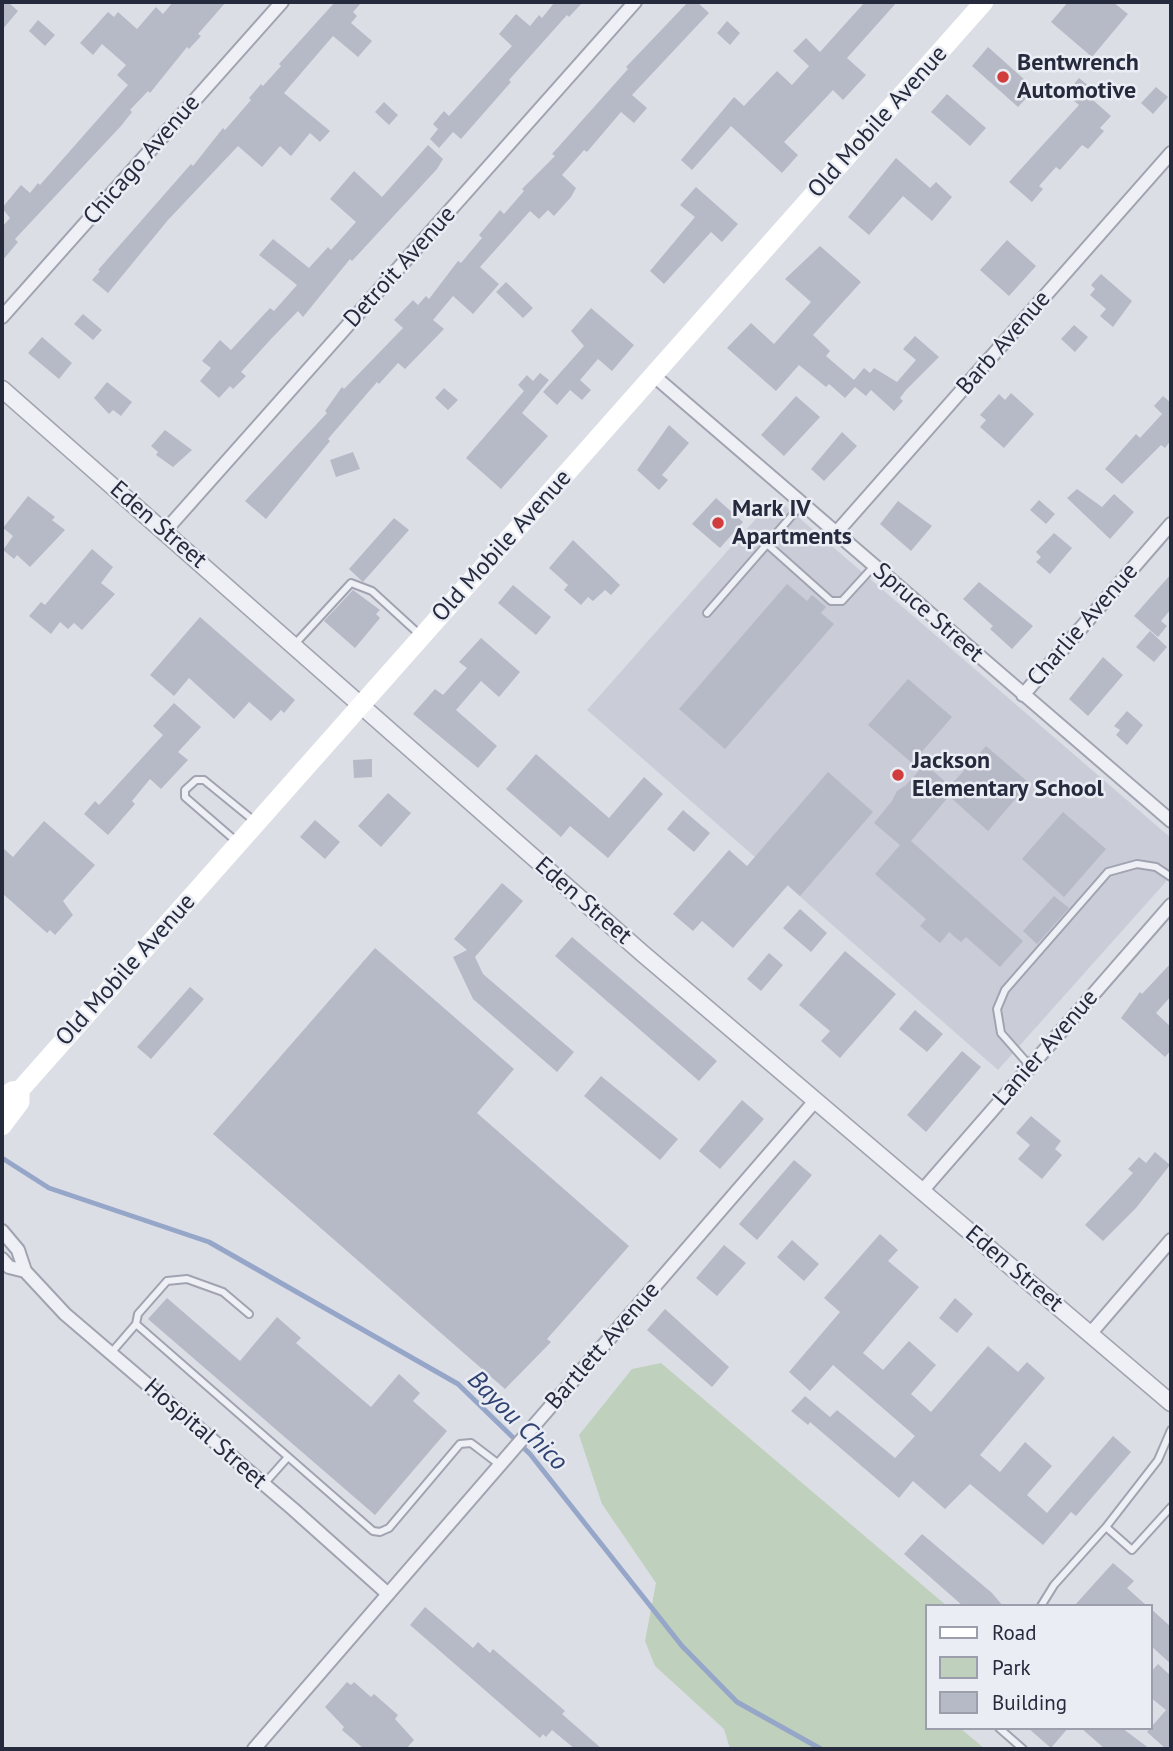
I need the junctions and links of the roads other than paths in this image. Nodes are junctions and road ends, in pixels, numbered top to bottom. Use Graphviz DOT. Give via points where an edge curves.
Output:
graph roads {
  1 [pos="282,2"];
  2 [pos="635,2"];
  3 [pos="984,2"];
  4 [pos="1171,153"];
  5 [pos="2,317"];
  6 [pos="653,375"];
  7 [pos="2,389"];
  8 [pos="802,504"];
  9 [pos="1171,524"];
  10 [pos="164,531"];
  11 [pos="836,533"];
  12 [pos="766,544"];
  13 [pos="874,566"];
  14 [pos="707,612"];
  15 [pos="422,636"];
  16 [pos="295,645"];
  17 [pos="1023,695"];
  18 [pos="360,705"];
  19 [pos="1171,821"];
  20 [pos="257,823"];
  21 [pos="238,844"];
  22 [pos="1171,877"];
  23 [pos="1171,905"];
  24 [pos="1030,1066"];
  25 [pos="20,1090"];
  26 [pos="2,1101"];
  27 [pos="815,1101"];
  28 [pos="2,1126"];
  29 [pos="922,1191"];
  30 [pos="2,1231"];
  31 [pos="1171,1240"];
  32 [pos="2,1259"];
  33 [pos="24,1271"];
  34 [pos="249,1314"];
  35 [pos="136,1324"];
  36 [pos="1090,1334"];
  37 [pos="111,1353"];
  38 [pos="1171,1403"];
  39 [pos="1171,1430"];
  40 [pos="288,1457"];
  41 [pos="501,1464"];
  42 [pos="264,1485"];
  43 [pos="1171,1507"];
  44 [pos="1106,1528"];
  45 [pos="388,1594"];
  46 [pos="1042,1604"];
  47 [pos="1001,1730"];
  48 [pos="254,1749"];
  49 [pos="1023,1749"];
  1 -- 5 [label="street, Chicago Avenue"];
  2 -- 10 [label="street, Detroit Avenue"];
  3 -- 6 [label="main road, Old Mobile Avenue"];
  4 -- 11 [label="street, Barb Avenue"];
  6 -- 8 [label="street, Spruce Street"];
  6 -- 15 [label="main road, Old Mobile Avenue"];
  7 -- 10 [label="street, Eden Street"];
  8 -- 11 [label="street, Spruce Street"];
  8 -- 12 [label="lane"];
  9 -- 17 [label="street, Charlie Avenue"];
  10 -- 16 [label="street, Eden Street"];
  11 -- 13 [label="street, Spruce Street"];
  12 -- 13 [label="lane" via="831,601 842,601"];
  12 -- 14 [label="lane"];
  13 -- 17 [label="street, Spruce Street"];
  15 -- 16 [label="lane" via="372,592 351,583"];
  15 -- 18 [label="main road, Old Mobile Avenue"];
  16 -- 18 [label="street, Eden Street"];
  17 -- 19 [label="street, Spruce Street"];
  18 -- 20 [label="main road, Old Mobile Avenue"];
  18 -- 27 [label="street, Eden Street"];
  20 -- 21 [label="main road, Old Mobile Avenue"];
  20 -- 21 [label="lane" via="204,779 189,786 185,797"];
  21 -- 25 [label="main road, Old Mobile Avenue"];
  22 -- 24 [label="lane" via="1156,867 1138,864 1108,872 1005,990 997,1009 1001,1033"];
  23 -- 24 [label="street, Lanier Avenue"];
  24 -- 29 [label="street, Lanier Avenue"];
  25 -- 26 [label="main road, Old Mobile Avenue"];
  25 -- 28 [label="main road, Old Mobile Avenue" via="20,1102"];
  27 -- 29 [label="street, Eden Street"];
  27 -- 41 [label="street, Bartlett Avenue"];
  29 -- 36 [label="street, Eden Street"];
  30 -- 33 [label="street, Hospital Street" via="18,1250"];
  31 -- 36 [label="street"];
  32 -- 33 [label="street, Hospital Street" via="9,1267"];
  33 -- 37 [label="street, Hospital Street"];
  34 -- 35 [label="lane" via="223,1292 187,1279 167,1281 138,1314"];
  35 -- 37 [label="lane"];
  35 -- 40 [label="lane"];
  36 -- 38 [label="street, Eden Street"];
  37 -- 42 [label="street, Hospital Street"];
  39 -- 44 [label="lane" via="1158,1460"];
  40 -- 41 [label="lane" via="373,1531 380,1532 389,1528 460,1444 471,1443"];
  40 -- 42 [label="lane"];
  41 -- 45 [label="street, Bartlett Avenue"];
  42 -- 45 [label="street, Hospital Street"];
  43 -- 44 [label="lane" via="1132,1550"];
  44 -- 46 [label="lane"];
  45 -- 48 [label="street, Bartlett Avenue"];
  47 -- 49 [label="lane"];
}
